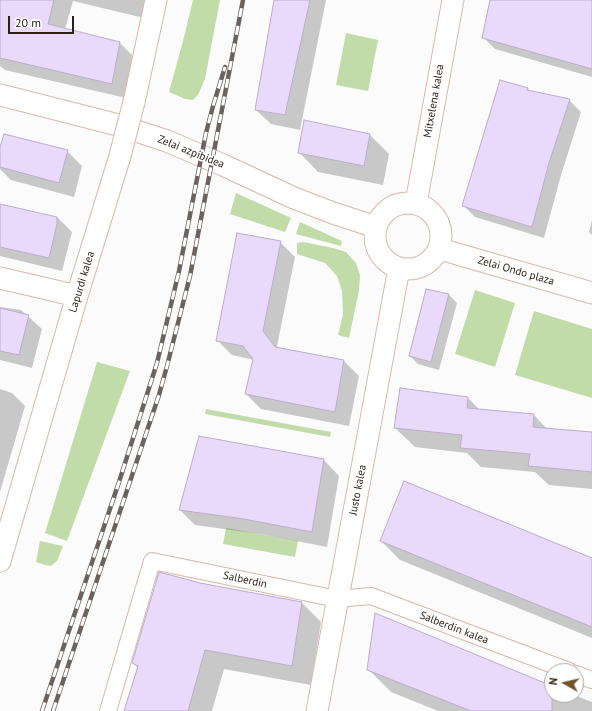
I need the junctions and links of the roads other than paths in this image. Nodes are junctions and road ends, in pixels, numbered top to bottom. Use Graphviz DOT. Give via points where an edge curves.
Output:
graph roads {
  1 [pos="156,0"];
  2 [pos="453,0"];
  3 [pos="0,95"];
  4 [pos="416,203"];
  5 [pos="376,226"];
  6 [pos="440,249"];
  7 [pos="400,268"];
  8 [pos="0,278"];
  9 [pos="592,293"];
  10 [pos="77,296"];
  11 [pos="0,561"];
  12 [pos="338,599"];
  13 [pos="548,663"];
  14 [pos="108,711"];
  15 [pos="317,711"];
  1 -- 10 [label="street, Lapurdi kalea, bridge" via="120,156"];
  2 -- 4 [label="street, Mitxelena kalea"];
  3 -- 5 [label="street, Zelai azpibidea" via="118,125 166,141 223,164 294,198"];
  4 -- 5 [label="street" via="392,207 385,212"];
  4 -- 6 [label="street" via="431,211 436,217 442,232"];
  5 -- 7 [label="street" via="376,244 379,252 391,265"];
  6 -- 7 [label="street" via="430,262 423,266 408,270"];
  6 -- 9 [label="street, Zelai Ondo plaza"];
  7 -- 12 [label="street, Justo kalea"];
  8 -- 10 [label="street"];
  10 -- 11 [label="street, Lapurdi kalea"];
  12 -- 13 [label="street, Salberdin kalea" via="371,596"];
  12 -- 14 [label="street, Salberdin" via="152,561"];
  12 -- 15 [label="street, Justo kalea"];
}
